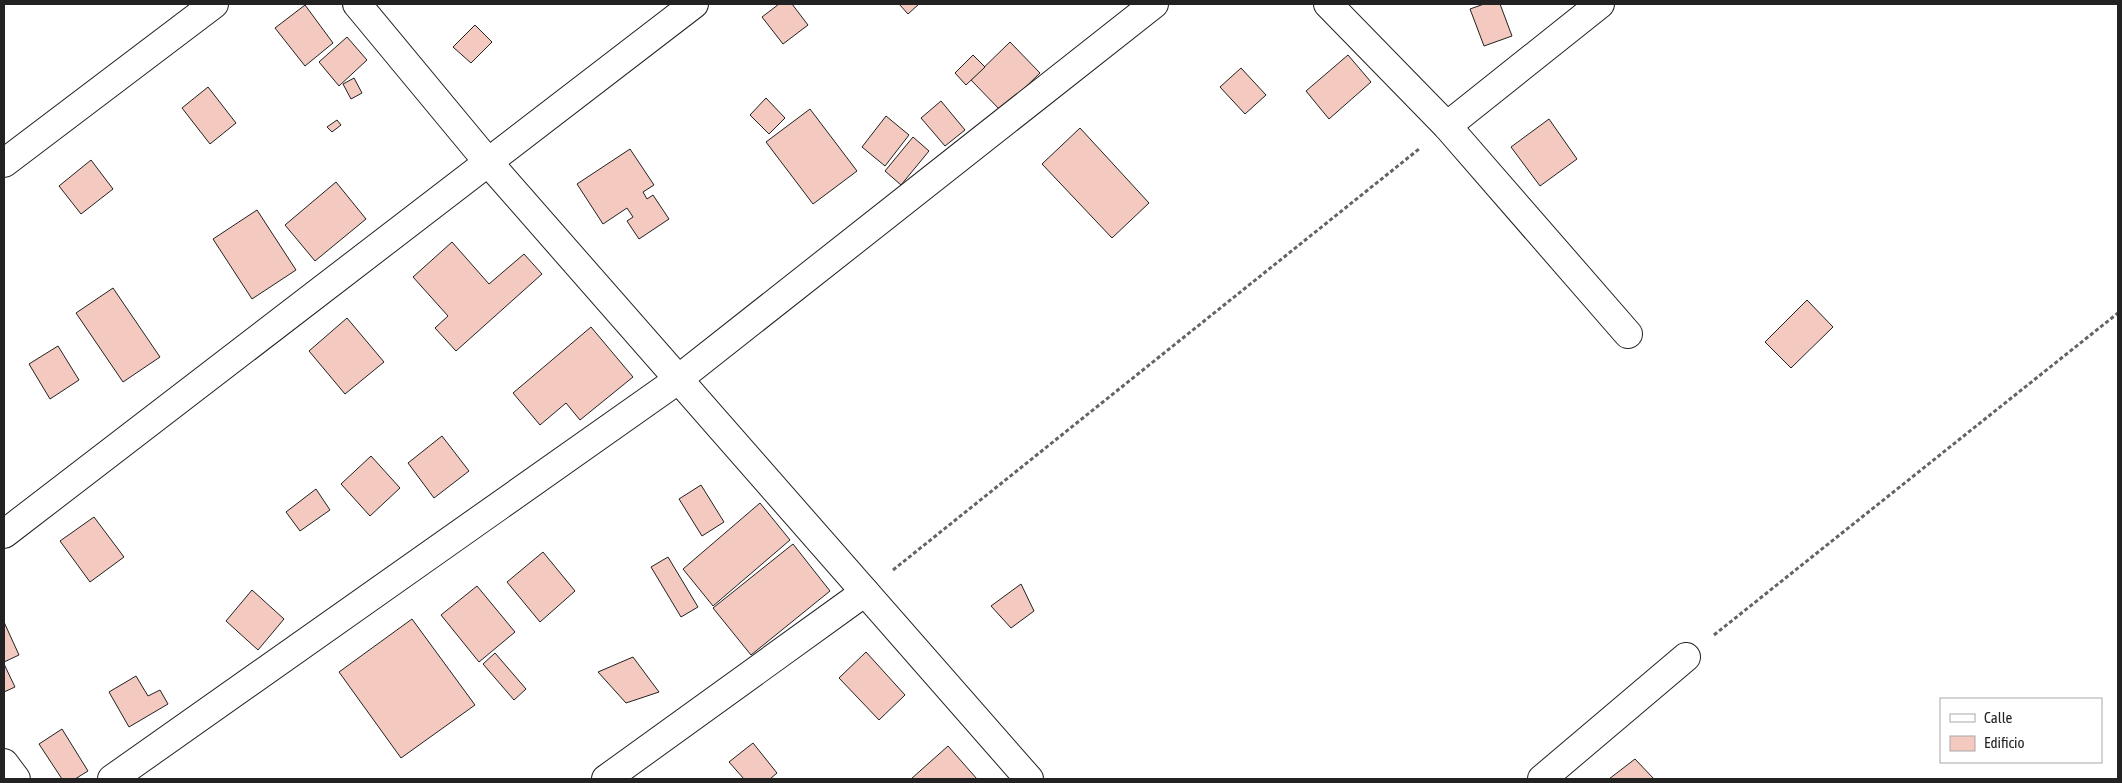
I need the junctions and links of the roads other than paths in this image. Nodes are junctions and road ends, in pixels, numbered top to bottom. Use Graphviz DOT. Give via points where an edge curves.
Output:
graph roads {
  1 [pos="214,4"];
  2 [pos="357,4"];
  3 [pos="694,4"];
  4 [pos="1154,4"];
  5 [pos="1328,4"];
  6 [pos="1600,4"];
  7 [pos="1447,126"];
  8 [pos="488,162"];
  9 [pos="4,163"];
  10 [pos="1628,334"];
  11 [pos="678,379"];
  12 [pos="4,534"];
  13 [pos="865,592"];
  14 [pos="1686,658"];
  15 [pos="4,764"];
  16 [pos="16,779"];
  17 [pos="112,779"];
  18 [pos="606,779"];
  19 [pos="1029,779"];
  20 [pos="1542,779"];
  1 -- 9 [label="street"];
  2 -- 8 [label="street"];
  3 -- 8 [label="street"];
  4 -- 11 [label="street"];
  5 -- 7 [label="street"];
  6 -- 7 [label="street"];
  7 -- 10 [label="street"];
  8 -- 11 [label="street"];
  8 -- 12 [label="street"];
  11 -- 13 [label="street"];
  11 -- 17 [label="street"];
  13 -- 18 [label="street"];
  13 -- 19 [label="street"];
  14 -- 20 [label="street"];
  15 -- 16 [label="street"];
}
